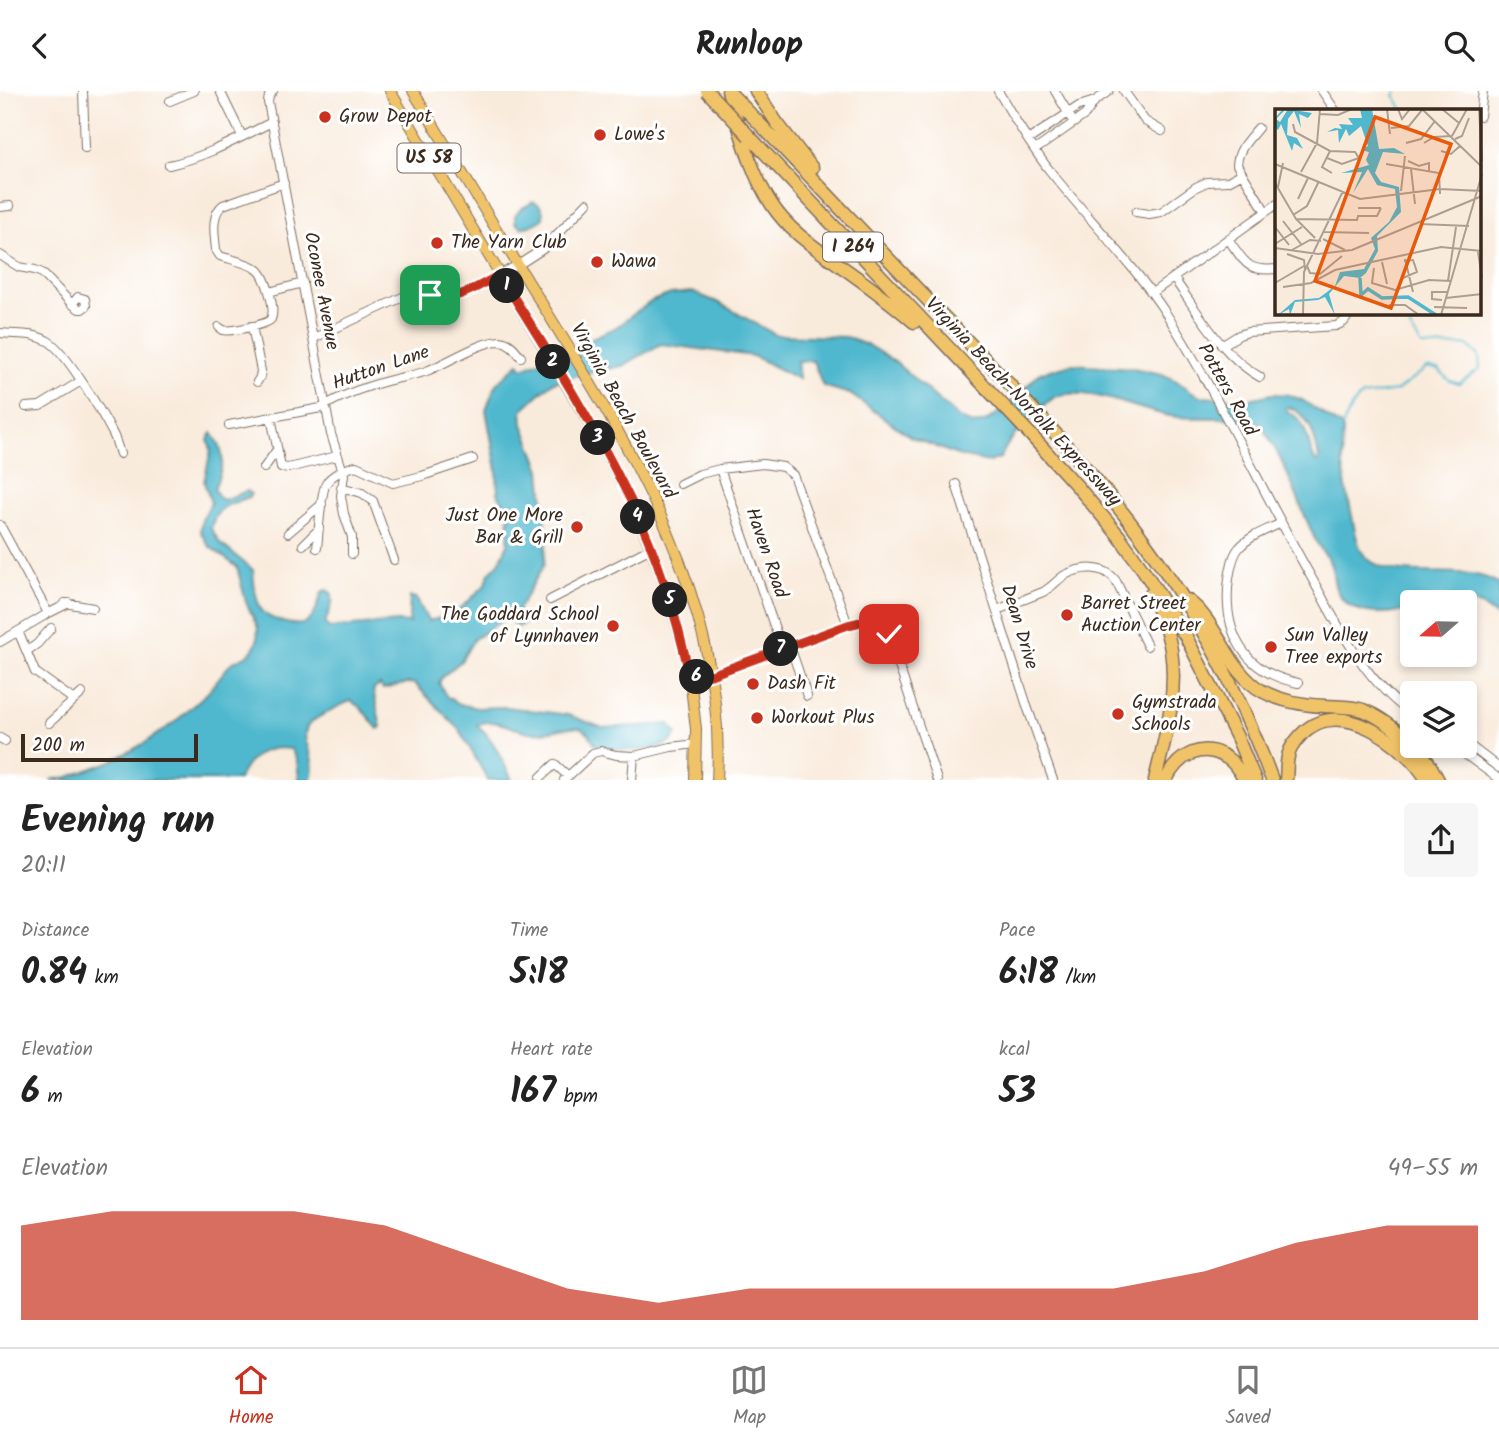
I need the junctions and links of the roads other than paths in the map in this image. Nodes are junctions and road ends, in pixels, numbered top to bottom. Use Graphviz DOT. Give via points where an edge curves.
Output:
graph roads {
  1 [pos="83,91"];
  2 [pos="194,91"];
  3 [pos="220,91"];
  4 [pos="390,91"];
  5 [pos="413,91"];
  6 [pos="707,91"];
  7 [pos="755,91"];
  8 [pos="998,91"];
  9 [pos="1055,91"];
  10 [pos="1109,91"];
  11 [pos="1124,91"];
  12 [pos="1322,91"];
  13 [pos="1494,91"];
  14 [pos="271,93"];
  15 [pos="731,94"];
  16 [pos="1483,94"];
  17 [pos="170,101"];
  18 [pos="1095,101"];
  19 [pos="1334,109"];
  20 [pos="1068,113"];
  21 [pos="272,122"];
  22 [pos="1074,123"];
  23 [pos="1258,128"];
  24 [pos="1162,131"];
  25 [pos="242,136"];
  26 [pos="1028,140"];
  27 [pos="85,148"];
  28 [pos="1035,150"];
  29 [pos="169,165"];
  30 [pos="1241,174"];
  31 [pos="284,183"];
  32 [pos="587,203"];
  33 [pos="1275,205"];
  34 [pos="10,206"];
  35 [pos="838,206"];
  36 [pos="0,207"];
  37 [pos="1136,212"];
  38 [pos="1266,212"];
  39 [pos="1228,239"];
  40 [pos="0,255"];
  41 [pos="518,265"];
  42 [pos="1275,269"];
  43 [pos="500,275"];
  44 [pos="1174,279"];
  45 [pos="303,283"];
  46 [pos="269,292"];
  47 [pos="1152,293"];
  48 [pos="72,304"];
  49 [pos="1349,315"];
  50 [pos="252,326"];
  51 [pos="219,327"];
  52 [pos="0,333"];
  53 [pos="314,338"];
  54 [pos="1223,345"];
  55 [pos="521,357"];
  56 [pos="958,358"];
  57 [pos="1260,377"];
  58 [pos="81,381"];
  59 [pos="257,382"];
  60 [pos="326,405"];
  61 [pos="26,407"];
  62 [pos="271,417"];
  63 [pos="229,425"];
  64 [pos="276,451"];
  65 [pos="120,454"];
  66 [pos="337,456"];
  67 [pos="473,459"];
  68 [pos="264,468"];
  69 [pos="720,469"];
  70 [pos="343,470"];
  71 [pos="680,484"];
  72 [pos="956,484"];
  73 [pos="341,487"];
  74 [pos="322,504"];
  75 [pos="1281,523"];
  76 [pos="0,525"];
  77 [pos="319,529"];
  78 [pos="288,533"];
  79 [pos="303,545"];
  80 [pos="317,548"];
  81 [pos="652,548"];
  82 [pos="1131,552"];
  83 [pos="352,554"];
  84 [pos="394,560"];
  85 [pos="1181,596"];
  86 [pos="550,600"];
  87 [pos="93,608"];
  88 [pos="997,610"];
  89 [pos="48,614"];
  90 [pos="848,625"];
  91 [pos="51,628"];
  92 [pos="18,631"];
  93 [pos="0,642"];
  94 [pos="1147,646"];
  95 [pos="786,647"];
  96 [pos="27,651"];
  97 [pos="711,675"];
  98 [pos="690,678"];
  99 [pos="1298,683"];
  100 [pos="82,693"];
  101 [pos="807,696"];
  102 [pos="74,700"];
  103 [pos="1400,704"];
  104 [pos="49,723"];
  105 [pos="1400,734"];
  106 [pos="696,744"];
  107 [pos="1477,751"];
  108 [pos="634,756"];
  109 [pos="1424,758"];
  110 [pos="1470,758"];
  111 [pos="1499,768"];
  112 [pos="541,777"];
  113 [pos="566,778"];
  114 [pos="1499,779"];
  115 [pos="632,780"];
  116 [pos="695,780"];
  117 [pos="717,780"];
  118 [pos="937,780"];
  119 [pos="1053,780"];
  120 [pos="1155,780"];
  121 [pos="1166,780"];
  122 [pos="1245,780"];
  123 [pos="1255,780"];
  124 [pos="1272,780"];
  125 [pos="1286,780"];
  126 [pos="1427,780"];
  127 [pos="1438,780"];
  1 -- 27 [label="street"];
  2 -- 17 [label="street"];
  3 -- 25 [label="street"];
  4 -- 43 [label="main road, Virginia Beach Boulevard / US 58"];
  5 -- 41 [label="main road, Virginia Beach Boulevard / US 58"];
  6 -- 56 [label="highway, Virginia Beach-Norfolk Expressway / I 264, bridge"];
  7 -- 35 [label="highway"];
  8 -- 26 [label="street, Potters Road"];
  9 -- 20 [label="street"];
  10 -- 18 [label="street"];
  11 -- 24 [label="street" via="1146,121"];
  12 -- 19 [label="street"];
  13 -- 16 [label="street"];
  14 -- 21 [label="street, Oconee Avenue"];
  15 -- 35 [label="highway, Virginia Beach-Norfolk Expressway / I 264"];
  15 -- 56 [label="highway" via="757,178 782,218"];
  18 -- 20 [label="street"];
  18 -- 22 [label="street"];
  20 -- 22 [label="street"];
  20 -- 26 [label="street"];
  21 -- 25 [label="street"];
  21 -- 31 [label="street, Oconee Avenue"];
  22 -- 28 [label="street"];
  23 -- 30 [label="street" via="1237,156"];
  25 -- 29 [label="street"];
  26 -- 28 [label="street, Potters Road"];
  28 -- 47 [label="street, Potters Road"];
  30 -- 37 [label="street" via="1196,187 1161,212"];
  30 -- 38 [label="street"];
  31 -- 45 [label="street, Oconee Avenue"];
  31 -- 46 [label="street" via="223,205 215,214 218,253 259,270"];
  32 -- 41 [label="street" via="543,249"];
  33 -- 38 [label="street"];
  34 -- 36 [label="street"];
  35 -- 85 [label="highway, Virginia Beach-Norfolk Expressway / I 264" via="1095,479"];
  38 -- 39 [label="street"];
  39 -- 42 [label="street" via="1247,265"];
  39 -- 44 [label="street"];
  40 -- 48 [label="street" via="19,267 42,273"];
  41 -- 43 [label="street"];
  41 -- 97 [label="main road, Virginia Beach Boulevard / US 58" via="652,495 691,594"];
  43 -- 53 [label="street" via="454,297 405,296"];
  43 -- 81 [label="main road, Virginia Beach Boulevard / US 58" via="625,487"];
  44 -- 47 [label="street"];
  44 -- 54 [label="street"];
  45 -- 46 [label="street"];
  45 -- 53 [label="street, Oconee Avenue"];
  46 -- 50 [label="street" via="270,319"];
  47 -- 75 [label="street, Potters Road" via="1205,380"];
  49 -- 54 [label="street" via="1336,326 1248,332"];
  50 -- 51 [label="street"];
  50 -- 59 [label="street" via="261,370"];
  52 -- 58 [label="street" via="48,341"];
  53 -- 60 [label="street, Oconee Avenue"];
  54 -- 57 [label="street"];
  55 -- 60 [label="street, Hutton Lane" via="510,344 495,342"];
  56 -- 82 [label="highway, Virginia Beach-Norfolk Expressway / I 264" via="1077,486"];
  58 -- 61 [label="street" via="40,406"];
  58 -- 65 [label="street" via="115,436"];
  60 -- 62 [label="street, Hutton Lane"];
  60 -- 66 [label="street, Oconee Avenue"];
  62 -- 63 [label="street, Hutton Lane"];
  62 -- 64 [label="street"];
  64 -- 66 [label="street" via="284,469"];
  64 -- 68 [label="street"];
  66 -- 70 [label="street, Oconee Avenue"];
  67 -- 70 [label="street" via="393,483 356,466"];
  69 -- 71 [label="street"];
  69 -- 90 [label="street" via="763,464 783,467 793,475"];
  69 -- 95 [label="street, Haven Road"];
  70 -- 73 [label="street"];
  70 -- 74 [label="street" via="328,480"];
  72 -- 88 [label="street, Dean Drive"];
  73 -- 83 [label="street"];
  73 -- 84 [label="street" via="373,501"];
  74 -- 77 [label="street"];
  74 -- 78 [label="street"];
  75 -- 99 [label="street" via="1238,548 1228,587 1228,619 1240,647 1255,664"];
  75 -- 103 [label="street, Potters Road" via="1353,652"];
  76 -- 89 [label="street"];
  77 -- 79 [label="street"];
  77 -- 80 [label="street"];
  81 -- 86 [label="street"];
  81 -- 98 [label="main road, Virginia Beach Boulevard / US 58"];
  82 -- 120 [label="highway" via="1163,618 1171,650 1173,691"];
  82 -- 123 [label="highway, Virginia Beach-Norfolk Expressway / I 264" via="1204,671"];
  85 -- 105 [label="highway" via="1197,607 1237,666 1261,690 1306,705 1363,710"];
  85 -- 124 [label="highway, Virginia Beach-Norfolk Expressway / I 264" via="1236,695"];
  87 -- 89 [label="street" via="69,603"];
  88 -- 94 [label="street" via="1049,589 1072,572 1104,571 1116,582"];
  88 -- 119 [label="street, Dean Drive"];
  89 -- 92 [label="street"];
  90 -- 95 [label="street"];
  90 -- 118 [label="street" via="873,619 886,627"];
  91 -- 96 [label="street"];
  92 -- 93 [label="street"];
  92 -- 96 [label="street"];
  95 -- 97 [label="street"];
  95 -- 101 [label="street, Haven Road"];
  96 -- 102 [label="street" via="35,672"];
  97 -- 98 [label="street"];
  97 -- 117 [label="main road, Virginia Beach Boulevard / US 58"];
  98 -- 106 [label="main road, Virginia Beach Boulevard / US 58"];
  100 -- 102 [label="street"];
  102 -- 104 [label="street"];
  106 -- 108 [label="street"];
  106 -- 116 [label="main road, Virginia Beach Boulevard / US 58"];
  107 -- 111 [label="street"];
  108 -- 113 [label="street" via="597,751"];
  108 -- 115 [label="street"];
  109 -- 127 [label="highway"];
  110 -- 114 [label="street"];
  112 -- 113 [label="street" via="555,764"];
  121 -- 122 [label="highway" via="1182,758 1199,750 1229,759"];
  125 -- 126 [label="highway" via="1287,756 1302,734 1323,721 1336,720 1372,729 1391,741"];
}
